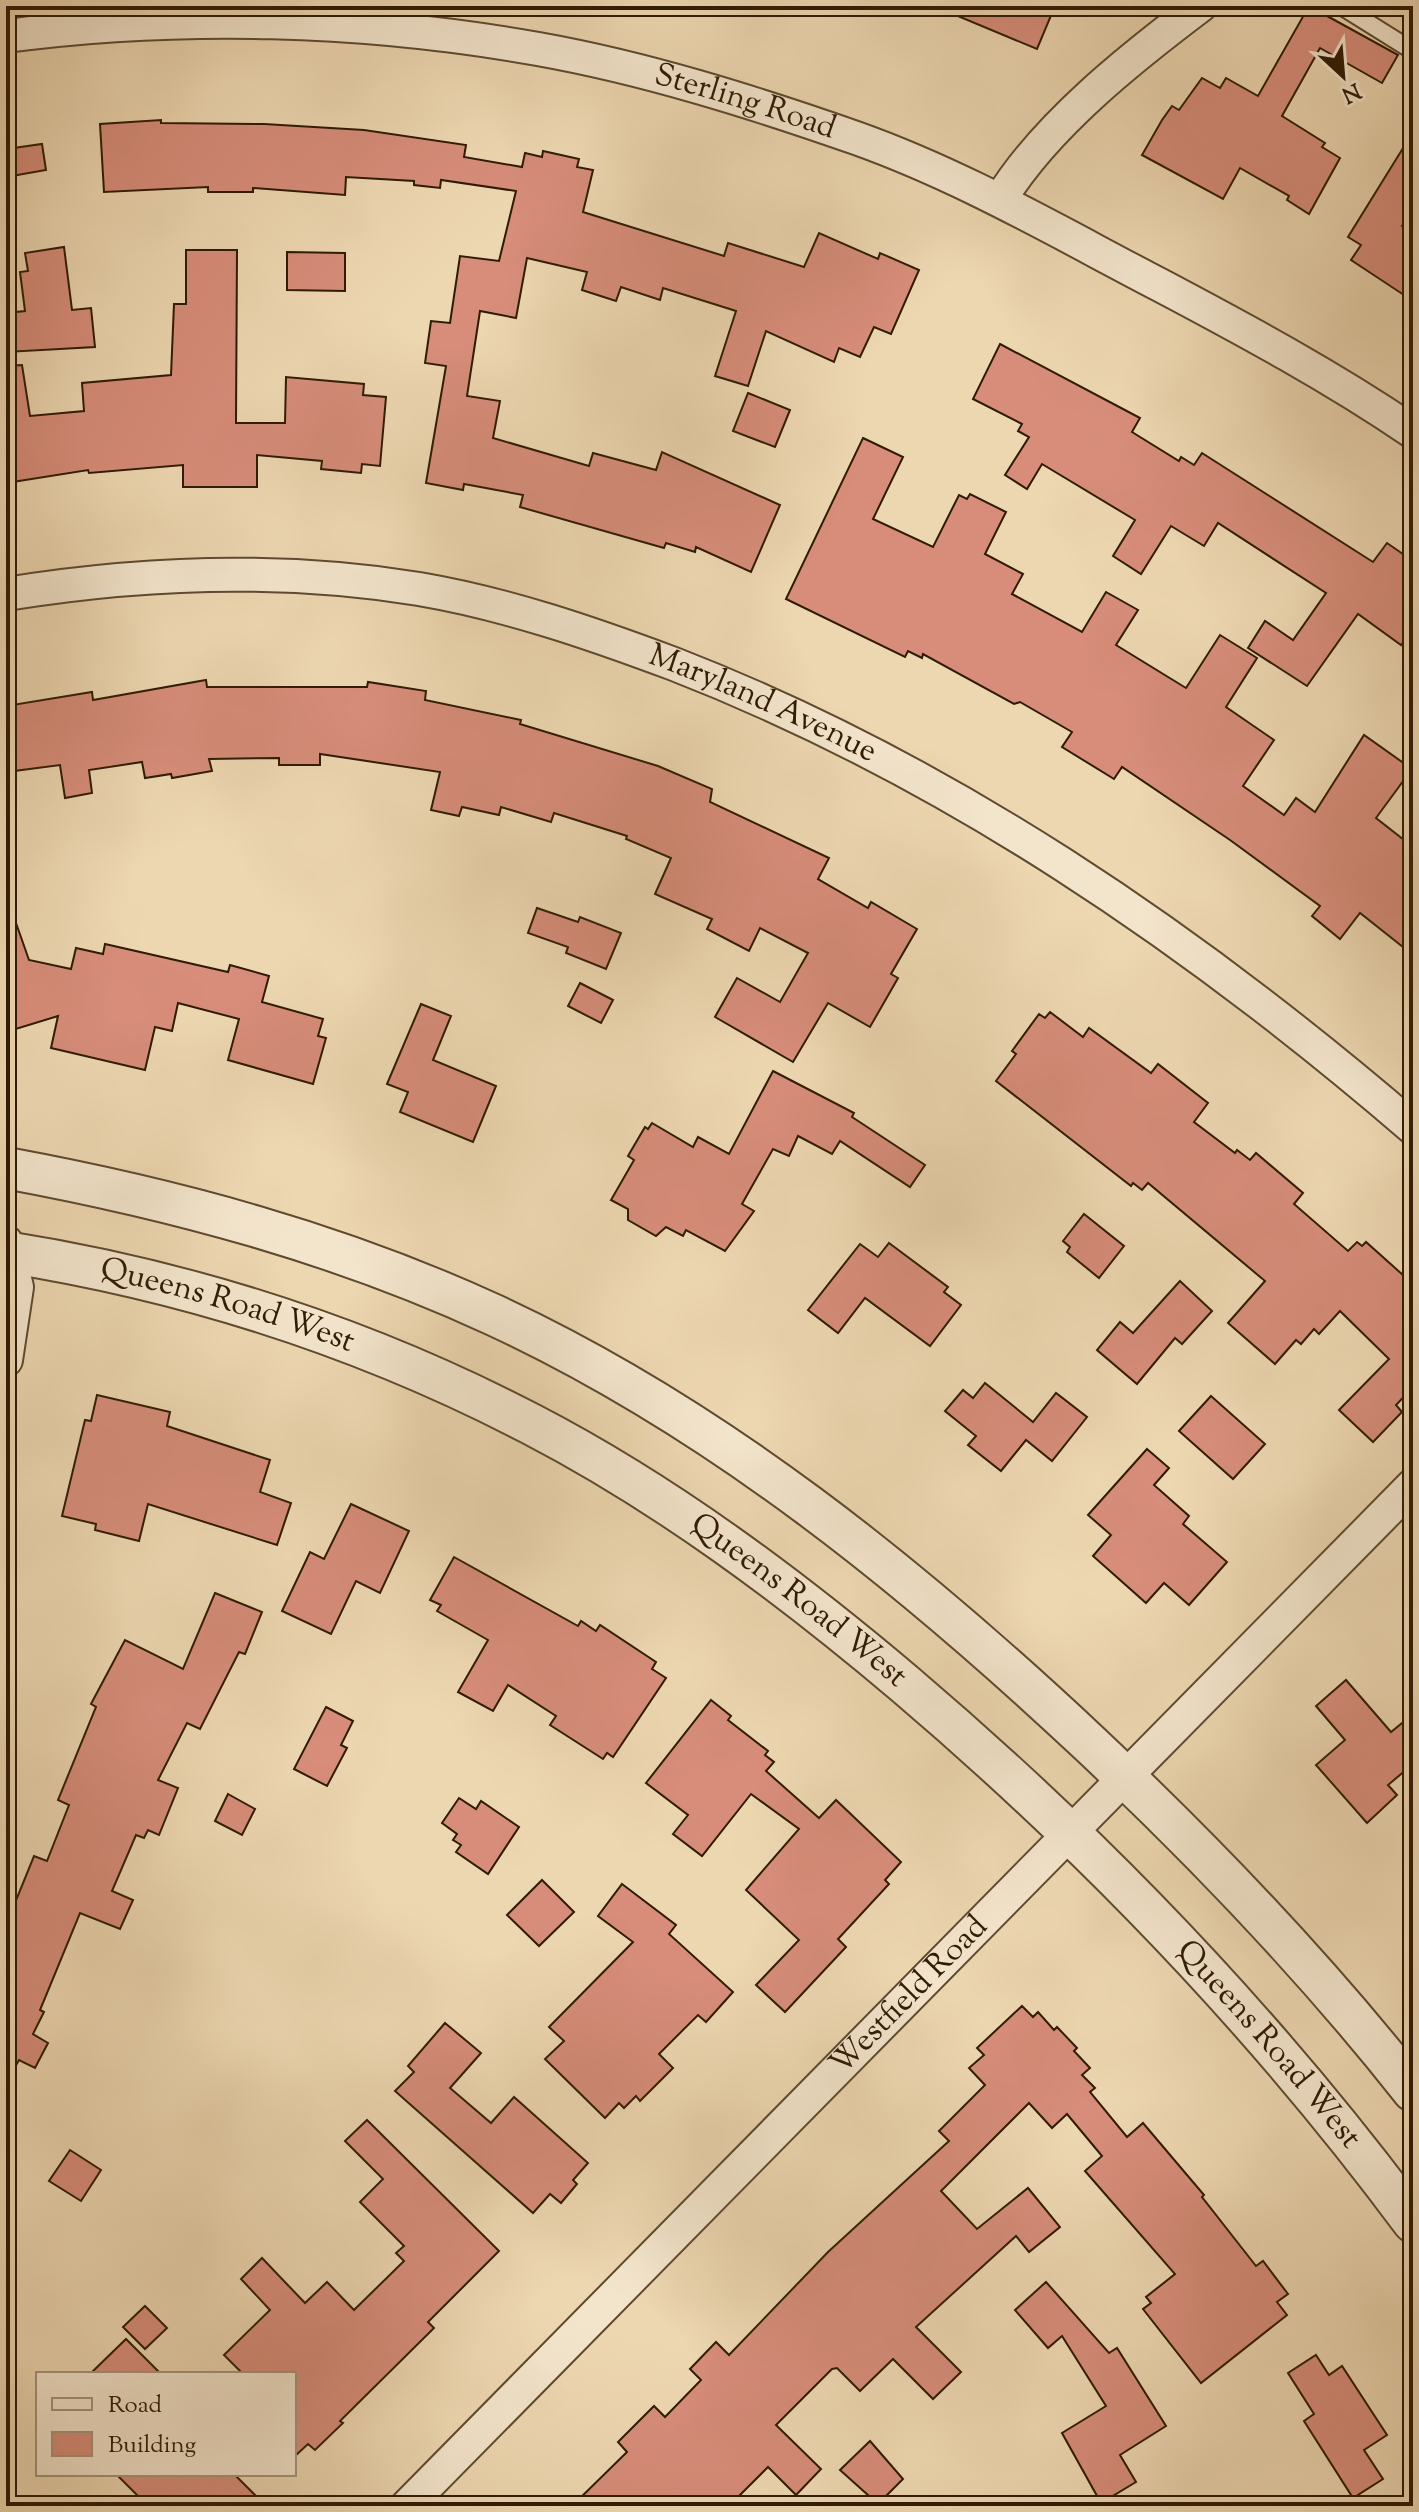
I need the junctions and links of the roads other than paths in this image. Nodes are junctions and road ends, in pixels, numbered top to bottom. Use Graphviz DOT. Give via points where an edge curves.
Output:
graph roads {
  1 [pos="1200,6"];
  2 [pos="1341,6"];
  3 [pos="6,36"];
  4 [pos="1413,51"];
  5 [pos="1000,200"];
  6 [pos="1413,432"];
  7 [pos="6,594"];
  8 [pos="1413,1128"];
  9 [pos="6,1168"];
  10 [pos="7,1249"];
  11 [pos="6,1360"];
  12 [pos="1413,1485"];
  13 [pos="1126,1778"];
  14 [pos="1071,1834"];
  15 [pos="1413,2091"];
  16 [pos="1413,2222"];
  17 [pos="407,2506"];
  1 -- 5 [label="street" via="1091,98 1032,158"];
  2 -- 4 [label="lane"];
  3 -- 5 [label="street, Sterling Road" via="123,25 274,24 539,49 777,112 856,138"];
  5 -- 6 [label="street, Sterling Road" via="1235,323"];
  7 -- 8 [label="street, Maryland Avenue" via="168,577 315,577 471,599 628,647 823,729 910,773 1060,862 1215,971"];
  9 -- 13 [label="street" via="133,1192 294,1237 491,1314 596,1367 692,1424 871,1553"];
  10 -- 11 [label="street" via="17,1287"];
  10 -- 14 [label="street, Queens Road West" via="254,1308 358,1346 542,1429 666,1503 798,1597 949,1722"];
  12 -- 13 [label="street, Westfield Road"];
  13 -- 14 [label="street, Westfield Road"];
  13 -- 15 [label="street" via="1260,1914"];
  14 -- 16 [label="street, Queens Road West" via="1270,2045"];
  14 -- 17 [label="street, Westfield Road"];
}
